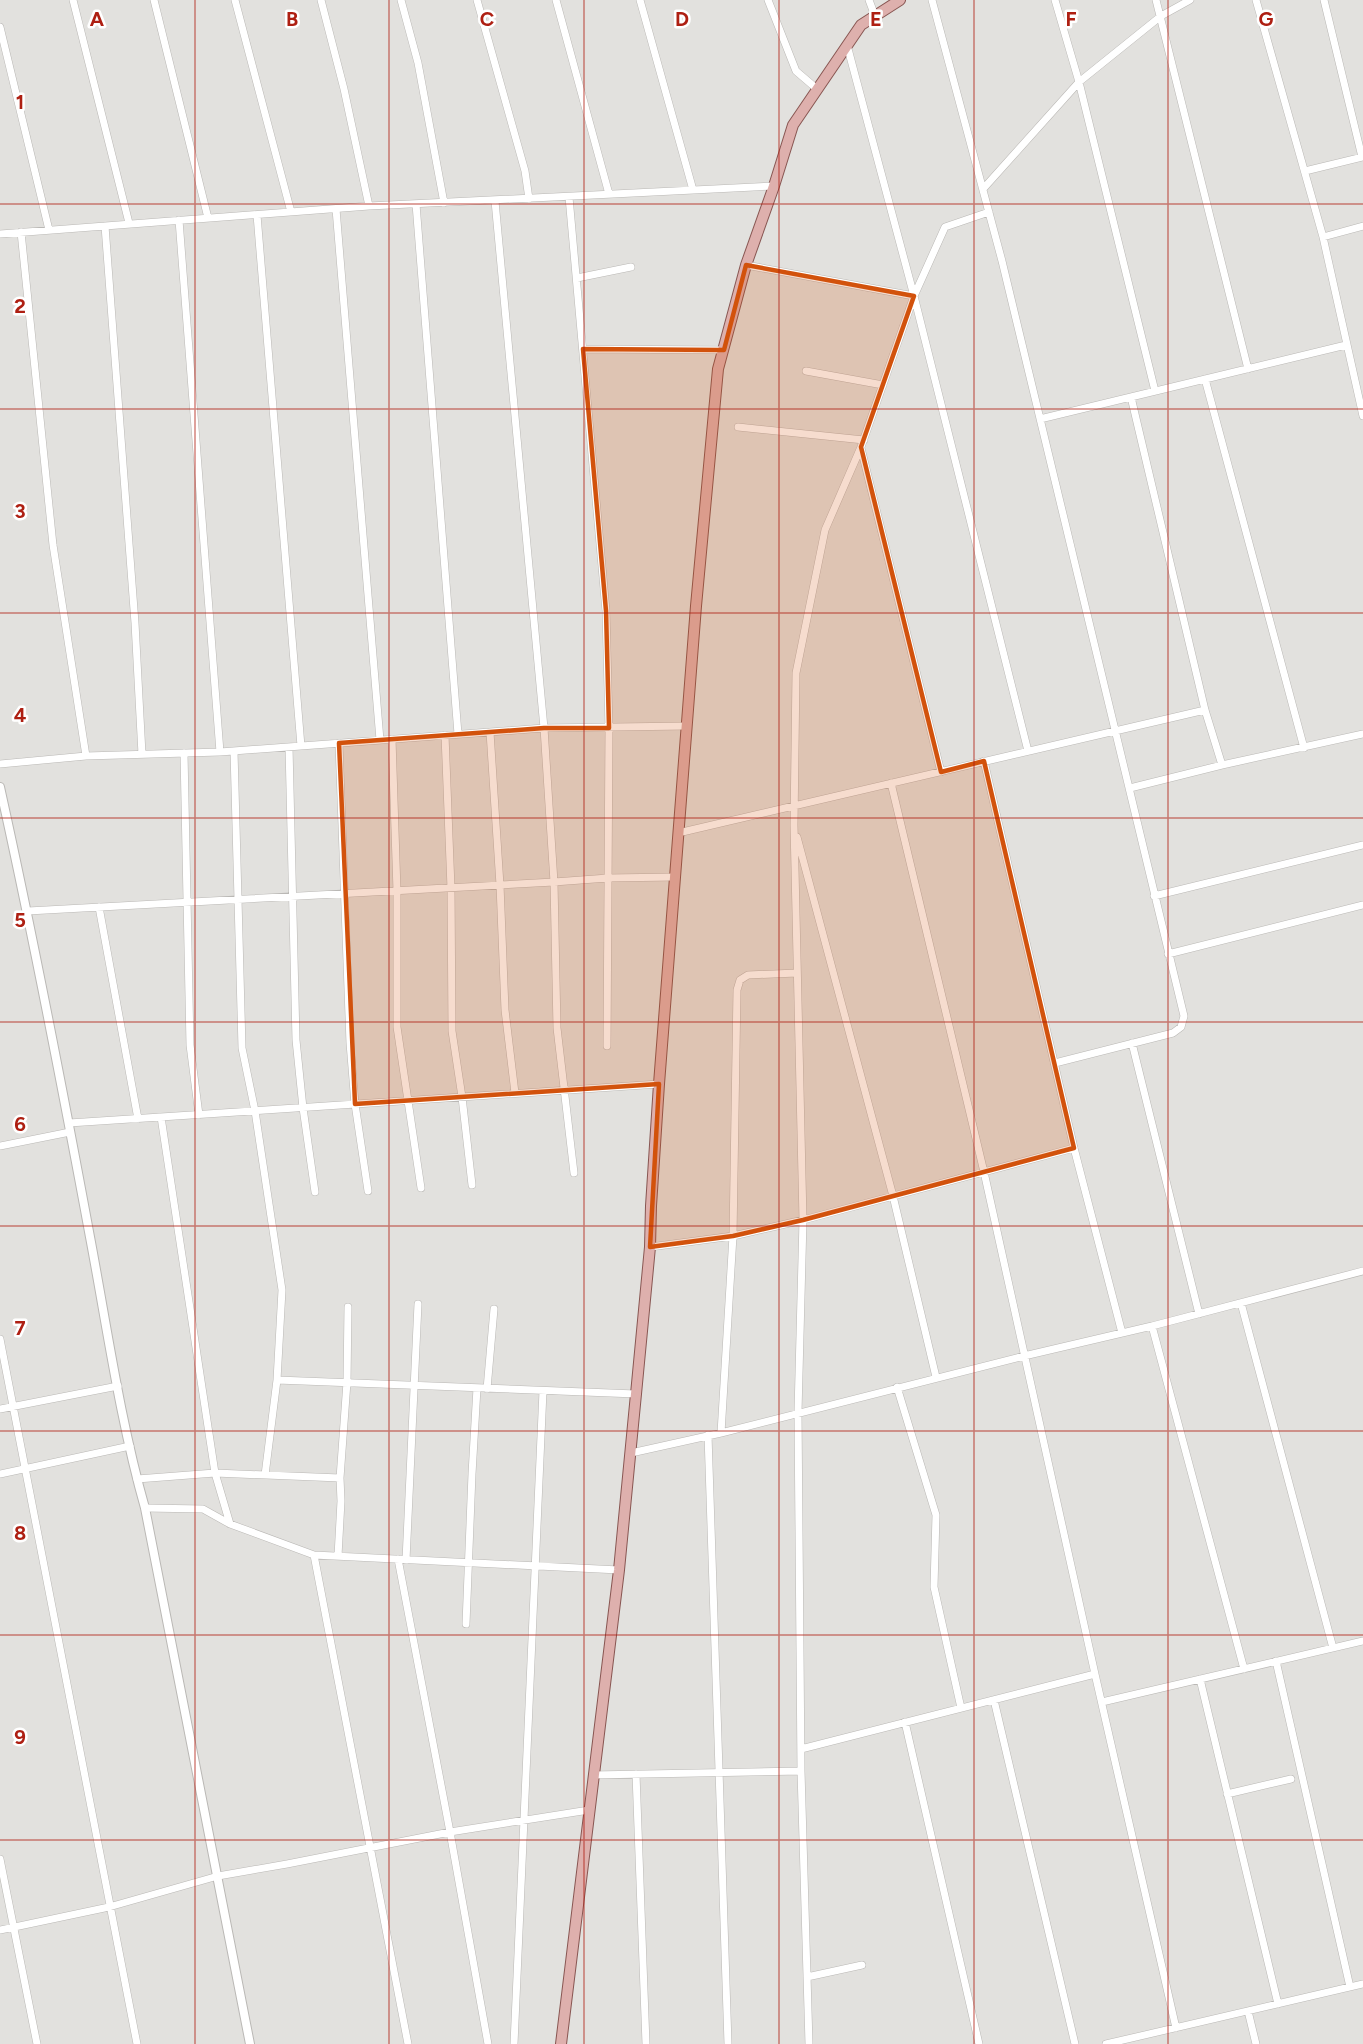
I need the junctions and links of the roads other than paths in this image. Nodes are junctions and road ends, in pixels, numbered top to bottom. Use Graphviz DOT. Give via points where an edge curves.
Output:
graph roads {
  1 [pos="73,0"];
  2 [pos="154,0"];
  3 [pos="235,0"];
  4 [pos="321,0"];
  5 [pos="401,0"];
  6 [pos="477,0"];
  7 [pos="556,0"];
  8 [pos="640,0"];
  9 [pos="768,0"];
  10 [pos="869,0"];
  11 [pos="900,0"];
  12 [pos="932,0"];
  13 [pos="1055,0"];
  14 [pos="1156,0"];
  15 [pos="1190,0"];
  16 [pos="1256,0"];
  17 [pos="1324,0"];
  18 [pos="875,16"];
  19 [pos="1161,16"];
  20 [pos="0,27"];
  21 [pos="847,45"];
  22 [pos="1078,82"];
  23 [pos="817,89"];
  24 [pos="1363,157"];
  25 [pos="1305,171"];
  26 [pos="774,186"];
  27 [pos="982,189"];
  28 [pos="693,190"];
  29 [pos="609,194"];
  30 [pos="569,197"];
  31 [pos="529,199"];
  32 [pos="495,201"];
  33 [pos="444,203"];
  34 [pos="416,204"];
  35 [pos="369,206"];
  36 [pos="336,209"];
  37 [pos="291,212"];
  38 [pos="989,212"];
  39 [pos="257,214"];
  40 [pos="208,218"];
  41 [pos="179,220"];
  42 [pos="129,223"];
  43 [pos="105,226"];
  44 [pos="1363,226"];
  45 [pos="49,230"];
  46 [pos="21,232"];
  47 [pos="0,234"];
  48 [pos="1323,237"];
  49 [pos="746,265"];
  50 [pos="631,267"];
  51 [pos="576,278"];
  52 [pos="914,296"];
  53 [pos="1346,345"];
  54 [pos="583,349"];
  55 [pos="724,350"];
  56 [pos="1248,369"];
  57 [pos="806,371"];
  58 [pos="1205,379"];
  59 [pos="883,385"];
  60 [pos="1155,391"];
  61 [pos="1131,397"];
  62 [pos="1363,416"];
  63 [pos="1040,418"];
  64 [pos="738,428"];
  65 [pos="862,444"];
  66 [pos="1205,710"];
  67 [pos="687,726"];
  68 [pos="544,728"];
  69 [pos="609,728"];
  70 [pos="1116,731"];
  71 [pos="490,732"];
  72 [pos="458,734"];
  73 [pos="1363,734"];
  74 [pos="445,735"];
  75 [pos="392,739"];
  76 [pos="380,740"];
  77 [pos="339,743"];
  78 [pos="301,746"];
  79 [pos="289,747"];
  80 [pos="1304,748"];
  81 [pos="234,751"];
  82 [pos="1028,751"];
  83 [pos="220,752"];
  84 [pos="184,753"];
  85 [pos="142,754"];
  86 [pos="86,756"];
  87 [pos="984,762"];
  88 [pos="0,764"];
  89 [pos="1222,765"];
  90 [pos="941,772"];
  91 [pos="891,783"];
  92 [pos="0,787"];
  93 [pos="1130,788"];
  94 [pos="794,806"];
  95 [pos="794,825"];
  96 [pos="678,833"];
  97 [pos="1363,845"];
  98 [pos="675,877"];
  99 [pos="608,878"];
  100 [pos="554,882"];
  101 [pos="500,885"];
  102 [pos="451,888"];
  103 [pos="397,891"];
  104 [pos="344,894"];
  105 [pos="1154,896"];
  106 [pos="292,897"];
  107 [pos="238,900"];
  108 [pos="187,902"];
  109 [pos="1363,905"];
  110 [pos="99,907"];
  111 [pos="28,911"];
  112 [pos="1168,954"];
  113 [pos="797,973"];
  114 [pos="1132,1043"];
  115 [pos="607,1046"];
  116 [pos="1055,1063"];
  117 [pos="659,1084"];
  118 [pos="564,1090"];
  119 [pos="515,1094"];
  120 [pos="462,1097"];
  121 [pos="408,1101"];
  122 [pos="355,1104"];
  123 [pos="303,1108"];
  124 [pos="255,1111"];
  125 [pos="199,1115"];
  126 [pos="160,1117"];
  127 [pos="138,1119"];
  128 [pos="70,1128"];
  129 [pos="0,1146"];
  130 [pos="1074,1148"];
  131 [pos="984,1172"];
  132 [pos="574,1173"];
  133 [pos="472,1185"];
  134 [pos="421,1188"];
  135 [pos="368,1191"];
  136 [pos="315,1192"];
  137 [pos="893,1196"];
  138 [pos="804,1220"];
  139 [pos="732,1236"];
  140 [pos="650,1247"];
  141 [pos="1363,1271"];
  142 [pos="1241,1303"];
  143 [pos="418,1304"];
  144 [pos="348,1307"];
  145 [pos="495,1309"];
  146 [pos="1199,1314"];
  147 [pos="1152,1326"];
  148 [pos="1122,1333"];
  149 [pos="0,1340"];
  150 [pos="1024,1356"];
  151 [pos="936,1377"];
  152 [pos="277,1380"];
  153 [pos="347,1382"];
  154 [pos="118,1386"];
  155 [pos="414,1386"];
  156 [pos="897,1387"];
  157 [pos="477,1388"];
  158 [pos="487,1389"];
  159 [pos="543,1391"];
  160 [pos="636,1394"];
  161 [pos="13,1407"];
  162 [pos="0,1409"];
  163 [pos="798,1412"];
  164 [pos="721,1432"];
  165 [pos="708,1436"];
  166 [pos="130,1446"];
  167 [pos="631,1453"];
  168 [pos="26,1469"];
  169 [pos="215,1473"];
  170 [pos="0,1474"];
  171 [pos="265,1475"];
  172 [pos="340,1478"];
  173 [pos="137,1479"];
  174 [pos="145,1508"];
  175 [pos="230,1524"];
  176 [pos="314,1555"];
  177 [pos="338,1556"];
  178 [pos="402,1559"];
  179 [pos="468,1563"];
  180 [pos="536,1566"];
  181 [pos="619,1570"];
  182 [pos="466,1624"];
  183 [pos="1363,1641"];
  184 [pos="1333,1648"];
  185 [pos="1276,1661"];
  186 [pos="1244,1669"];
  187 [pos="1095,1674"];
  188 [pos="1200,1679"];
  189 [pos="994,1700"];
  190 [pos="1102,1702"];
  191 [pos="961,1708"];
  192 [pos="905,1722"];
  193 [pos="801,1749"];
  194 [pos="801,1771"];
  195 [pos="719,1773"];
  196 [pos="636,1774"];
  197 [pos="593,1775"];
  198 [pos="1290,1779"];
  199 [pos="1227,1794"];
  200 [pos="589,1810"];
  201 [pos="524,1820"];
  202 [pos="450,1832"];
  203 [pos="371,1848"];
  204 [pos="0,1859"];
  205 [pos="218,1876"];
  206 [pos="110,1907"];
  207 [pos="13,1927"];
  208 [pos="0,1930"];
  209 [pos="862,1965"];
  210 [pos="807,1977"];
  211 [pos="1363,1984"];
  212 [pos="1350,1987"];
  213 [pos="1278,2004"];
  214 [pos="1248,2011"];
  215 [pos="1176,2028"];
  216 [pos="37,2044"];
  217 [pos="136,2044"];
  218 [pos="250,2044"];
  219 [pos="408,2044"];
  220 [pos="488,2044"];
  221 [pos="514,2044"];
  222 [pos="561,2044"];
  223 [pos="646,2044"];
  224 [pos="728,2044"];
  225 [pos="809,2044"];
  226 [pos="979,2044"];
  227 [pos="1075,2044"];
  228 [pos="1106,2044"];
  229 [pos="1256,2044"];
  1 -- 42 [label="street"];
  2 -- 40 [label="street"];
  3 -- 37 [label="street"];
  4 -- 35 [label="street"];
  5 -- 33 [label="street" via="418,63"];
  6 -- 31 [label="street" via="525,171"];
  7 -- 29 [label="street"];
  8 -- 28 [label="street"];
  9 -- 23 [label="street" via="796,71"];
  10 -- 18 [label="street"];
  11 -- 18 [label="main road"];
  12 -- 27 [label="street"];
  13 -- 22 [label="street"];
  14 -- 19 [label="street"];
  15 -- 19 [label="street"];
  16 -- 25 [label="street"];
  17 -- 24 [label="street"];
  18 -- 21 [label="main road" via="861,25"];
  19 -- 22 [label="street"];
  19 -- 56 [label="street"];
  20 -- 45 [label="street"];
  21 -- 23 [label="main road"];
  21 -- 52 [label="street"];
  22 -- 27 [label="street"];
  22 -- 60 [label="street"];
  23 -- 26 [label="main road" via="793,124"];
  24 -- 25 [label="street"];
  25 -- 48 [label="street"];
  26 -- 28 [label="street"];
  26 -- 49 [label="main road"];
  27 -- 38 [label="street"];
  28 -- 29 [label="street"];
  29 -- 30 [label="street"];
  30 -- 31 [label="street"];
  30 -- 51 [label="street"];
  31 -- 32 [label="street"];
  32 -- 33 [label="street"];
  32 -- 68 [label="street"];
  33 -- 34 [label="street"];
  34 -- 35 [label="street"];
  34 -- 72 [label="street"];
  35 -- 36 [label="street"];
  36 -- 37 [label="street"];
  36 -- 76 [label="street"];
  37 -- 39 [label="street"];
  38 -- 52 [label="street" via="945,227"];
  38 -- 63 [label="street"];
  39 -- 40 [label="street"];
  39 -- 78 [label="street"];
  40 -- 41 [label="street"];
  41 -- 42 [label="street"];
  41 -- 83 [label="street"];
  42 -- 43 [label="street"];
  43 -- 45 [label="street"];
  43 -- 85 [label="street"];
  44 -- 48 [label="street"];
  45 -- 46 [label="street"];
  46 -- 47 [label="street"];
  46 -- 86 [label="street" via="53,545"];
  48 -- 53 [label="street"];
  49 -- 52 [label="street"];
  49 -- 55 [label="main road"];
  50 -- 51 [label="street"];
  51 -- 54 [label="street"];
  52 -- 59 [label="street"];
  52 -- 82 [label="street"];
  53 -- 56 [label="street"];
  53 -- 62 [label="street"];
  54 -- 55 [label="street"];
  54 -- 69 [label="street" via="606,611"];
  55 -- 67 [label="main road" via="717,381"];
  56 -- 58 [label="street"];
  57 -- 59 [label="street"];
  58 -- 60 [label="street"];
  58 -- 80 [label="street"];
  59 -- 65 [label="street"];
  60 -- 61 [label="street"];
  61 -- 63 [label="street"];
  61 -- 66 [label="street"];
  63 -- 70 [label="street"];
  64 -- 65 [label="street"];
  65 -- 90 [label="street"];
  65 -- 94 [label="street" via="825,530 796,673"];
  66 -- 70 [label="street"];
  66 -- 89 [label="street"];
  67 -- 69 [label="street"];
  67 -- 96 [label="main road"];
  68 -- 69 [label="street"];
  68 -- 71 [label="street"];
  68 -- 100 [label="street"];
  69 -- 99 [label="street"];
  70 -- 82 [label="street"];
  70 -- 93 [label="street"];
  71 -- 72 [label="street"];
  71 -- 101 [label="street"];
  72 -- 74 [label="street"];
  73 -- 80 [label="street"];
  74 -- 75 [label="street"];
  74 -- 102 [label="street"];
  75 -- 76 [label="street"];
  75 -- 103 [label="street"];
  76 -- 77 [label="street"];
  77 -- 78 [label="street"];
  77 -- 104 [label="street"];
  78 -- 79 [label="street"];
  79 -- 81 [label="street"];
  79 -- 106 [label="street"];
  80 -- 89 [label="street"];
  81 -- 83 [label="street"];
  81 -- 107 [label="street"];
  82 -- 87 [label="street"];
  83 -- 84 [label="street"];
  84 -- 85 [label="street"];
  84 -- 108 [label="street"];
  85 -- 86 [label="street"];
  86 -- 88 [label="street"];
  87 -- 90 [label="street"];
  87 -- 116 [label="street"];
  89 -- 93 [label="street"];
  90 -- 91 [label="street"];
  91 -- 94 [label="street"];
  91 -- 131 [label="street"];
  92 -- 111 [label="street"];
  93 -- 105 [label="street"];
  94 -- 95 [label="street"];
  94 -- 96 [label="street"];
  95 -- 113 [label="street"];
  95 -- 137 [label="street"];
  96 -- 98 [label="main road"];
  97 -- 105 [label="street"];
  98 -- 99 [label="street"];
  98 -- 117 [label="main road"];
  99 -- 100 [label="street"];
  99 -- 115 [label="street"];
  100 -- 101 [label="street"];
  100 -- 118 [label="street" via="557,1028"];
  101 -- 102 [label="street"];
  101 -- 119 [label="street" via="505,1010"];
  102 -- 103 [label="street"];
  102 -- 120 [label="street" via="452,1031"];
  103 -- 104 [label="street"];
  103 -- 121 [label="street" via="397,1027"];
  104 -- 106 [label="street"];
  104 -- 122 [label="street"];
  105 -- 112 [label="street"];
  106 -- 107 [label="street"];
  106 -- 123 [label="street" via="296,1040"];
  107 -- 108 [label="street"];
  107 -- 124 [label="street" via="242,1048"];
  108 -- 110 [label="street"];
  108 -- 125 [label="street" via="190,1045"];
  109 -- 112 [label="street"];
  110 -- 111 [label="street"];
  110 -- 127 [label="street"];
  111 -- 128 [label="street"];
  112 -- 114 [label="street" via="1184,1016 1181,1027 1173,1033"];
  113 -- 138 [label="street"];
  113 -- 139 [label="street" via="748,975 740,980 737,990"];
  114 -- 116 [label="street"];
  114 -- 146 [label="street"];
  116 -- 130 [label="street"];
  117 -- 118 [label="street"];
  117 -- 140 [label="main road"];
  118 -- 119 [label="street"];
  118 -- 132 [label="street"];
  119 -- 120 [label="street"];
  120 -- 121 [label="street"];
  120 -- 133 [label="street"];
  121 -- 122 [label="street"];
  121 -- 134 [label="street"];
  122 -- 123 [label="street"];
  122 -- 135 [label="street"];
  123 -- 124 [label="street"];
  123 -- 136 [label="street"];
  124 -- 125 [label="street"];
  124 -- 152 [label="street" via="282,1290"];
  125 -- 126 [label="street"];
  126 -- 127 [label="street"];
  126 -- 169 [label="street"];
  127 -- 128 [label="street"];
  128 -- 129 [label="street"];
  128 -- 154 [label="street"];
  130 -- 131 [label="street"];
  130 -- 148 [label="street"];
  131 -- 137 [label="street"];
  131 -- 150 [label="street"];
  137 -- 138 [label="street"];
  137 -- 151 [label="street"];
  138 -- 139 [label="street"];
  138 -- 163 [label="street"];
  139 -- 140 [label="street"];
  139 -- 164 [label="street"];
  140 -- 160 [label="main road"];
  141 -- 142 [label="street"];
  142 -- 146 [label="street"];
  142 -- 184 [label="street"];
  143 -- 155 [label="street"];
  144 -- 153 [label="street"];
  145 -- 158 [label="street"];
  146 -- 147 [label="street"];
  147 -- 148 [label="street"];
  147 -- 186 [label="street"];
  148 -- 150 [label="street"];
  149 -- 161 [label="street"];
  150 -- 151 [label="street"];
  150 -- 187 [label="street"];
  151 -- 156 [label="street"];
  152 -- 153 [label="street"];
  152 -- 171 [label="street"];
  153 -- 155 [label="street"];
  153 -- 172 [label="street"];
  154 -- 161 [label="street"];
  154 -- 166 [label="street"];
  155 -- 157 [label="street"];
  155 -- 178 [label="street"];
  156 -- 163 [label="street"];
  156 -- 191 [label="street" via="936,1515 934,1587"];
  157 -- 158 [label="street"];
  157 -- 179 [label="street"];
  158 -- 159 [label="street"];
  159 -- 160 [label="street"];
  159 -- 180 [label="street"];
  160 -- 167 [label="main road"];
  161 -- 162 [label="street"];
  161 -- 168 [label="street"];
  163 -- 164 [label="street"];
  163 -- 193 [label="street"];
  164 -- 165 [label="street"];
  165 -- 167 [label="street"];
  165 -- 195 [label="street"];
  166 -- 168 [label="street"];
  166 -- 173 [label="street"];
  167 -- 181 [label="main road"];
  168 -- 170 [label="street"];
  168 -- 206 [label="street"];
  169 -- 171 [label="street"];
  169 -- 173 [label="street"];
  169 -- 175 [label="street"];
  171 -- 172 [label="street"];
  172 -- 177 [label="street"];
  173 -- 174 [label="street"];
  174 -- 175 [label="street" via="203,1509"];
  174 -- 205 [label="street"];
  175 -- 176 [label="street"];
  176 -- 177 [label="street"];
  176 -- 203 [label="street"];
  177 -- 178 [label="street"];
  178 -- 179 [label="street"];
  178 -- 202 [label="street"];
  179 -- 180 [label="street"];
  179 -- 182 [label="street"];
  180 -- 181 [label="street"];
  180 -- 201 [label="street"];
  181 -- 197 [label="main road"];
  183 -- 184 [label="street"];
  184 -- 185 [label="street"];
  185 -- 186 [label="street"];
  185 -- 212 [label="street"];
  186 -- 188 [label="street"];
  187 -- 189 [label="street"];
  187 -- 190 [label="street"];
  188 -- 190 [label="street"];
  188 -- 199 [label="street"];
  189 -- 191 [label="street"];
  189 -- 227 [label="street"];
  190 -- 215 [label="street"];
  191 -- 192 [label="street"];
  192 -- 193 [label="street"];
  192 -- 226 [label="street"];
  193 -- 194 [label="street"];
  194 -- 195 [label="street"];
  194 -- 210 [label="street"];
  195 -- 196 [label="street"];
  195 -- 224 [label="street"];
  196 -- 197 [label="street"];
  196 -- 223 [label="street"];
  197 -- 200 [label="main road"];
  198 -- 199 [label="street"];
  199 -- 213 [label="street"];
  200 -- 201 [label="street"];
  200 -- 222 [label="main road"];
  201 -- 202 [label="street"];
  201 -- 221 [label="street"];
  202 -- 203 [label="street"];
  202 -- 220 [label="street"];
  203 -- 205 [label="street"];
  203 -- 219 [label="street"];
  204 -- 207 [label="street"];
  205 -- 206 [label="street"];
  205 -- 218 [label="street"];
  206 -- 207 [label="street"];
  206 -- 217 [label="street"];
  207 -- 208 [label="street"];
  207 -- 216 [label="street"];
  209 -- 210 [label="street"];
  210 -- 225 [label="street"];
  211 -- 212 [label="street"];
  212 -- 213 [label="street"];
  213 -- 214 [label="street"];
  214 -- 215 [label="street"];
  214 -- 229 [label="street"];
  215 -- 228 [label="street"];
}
